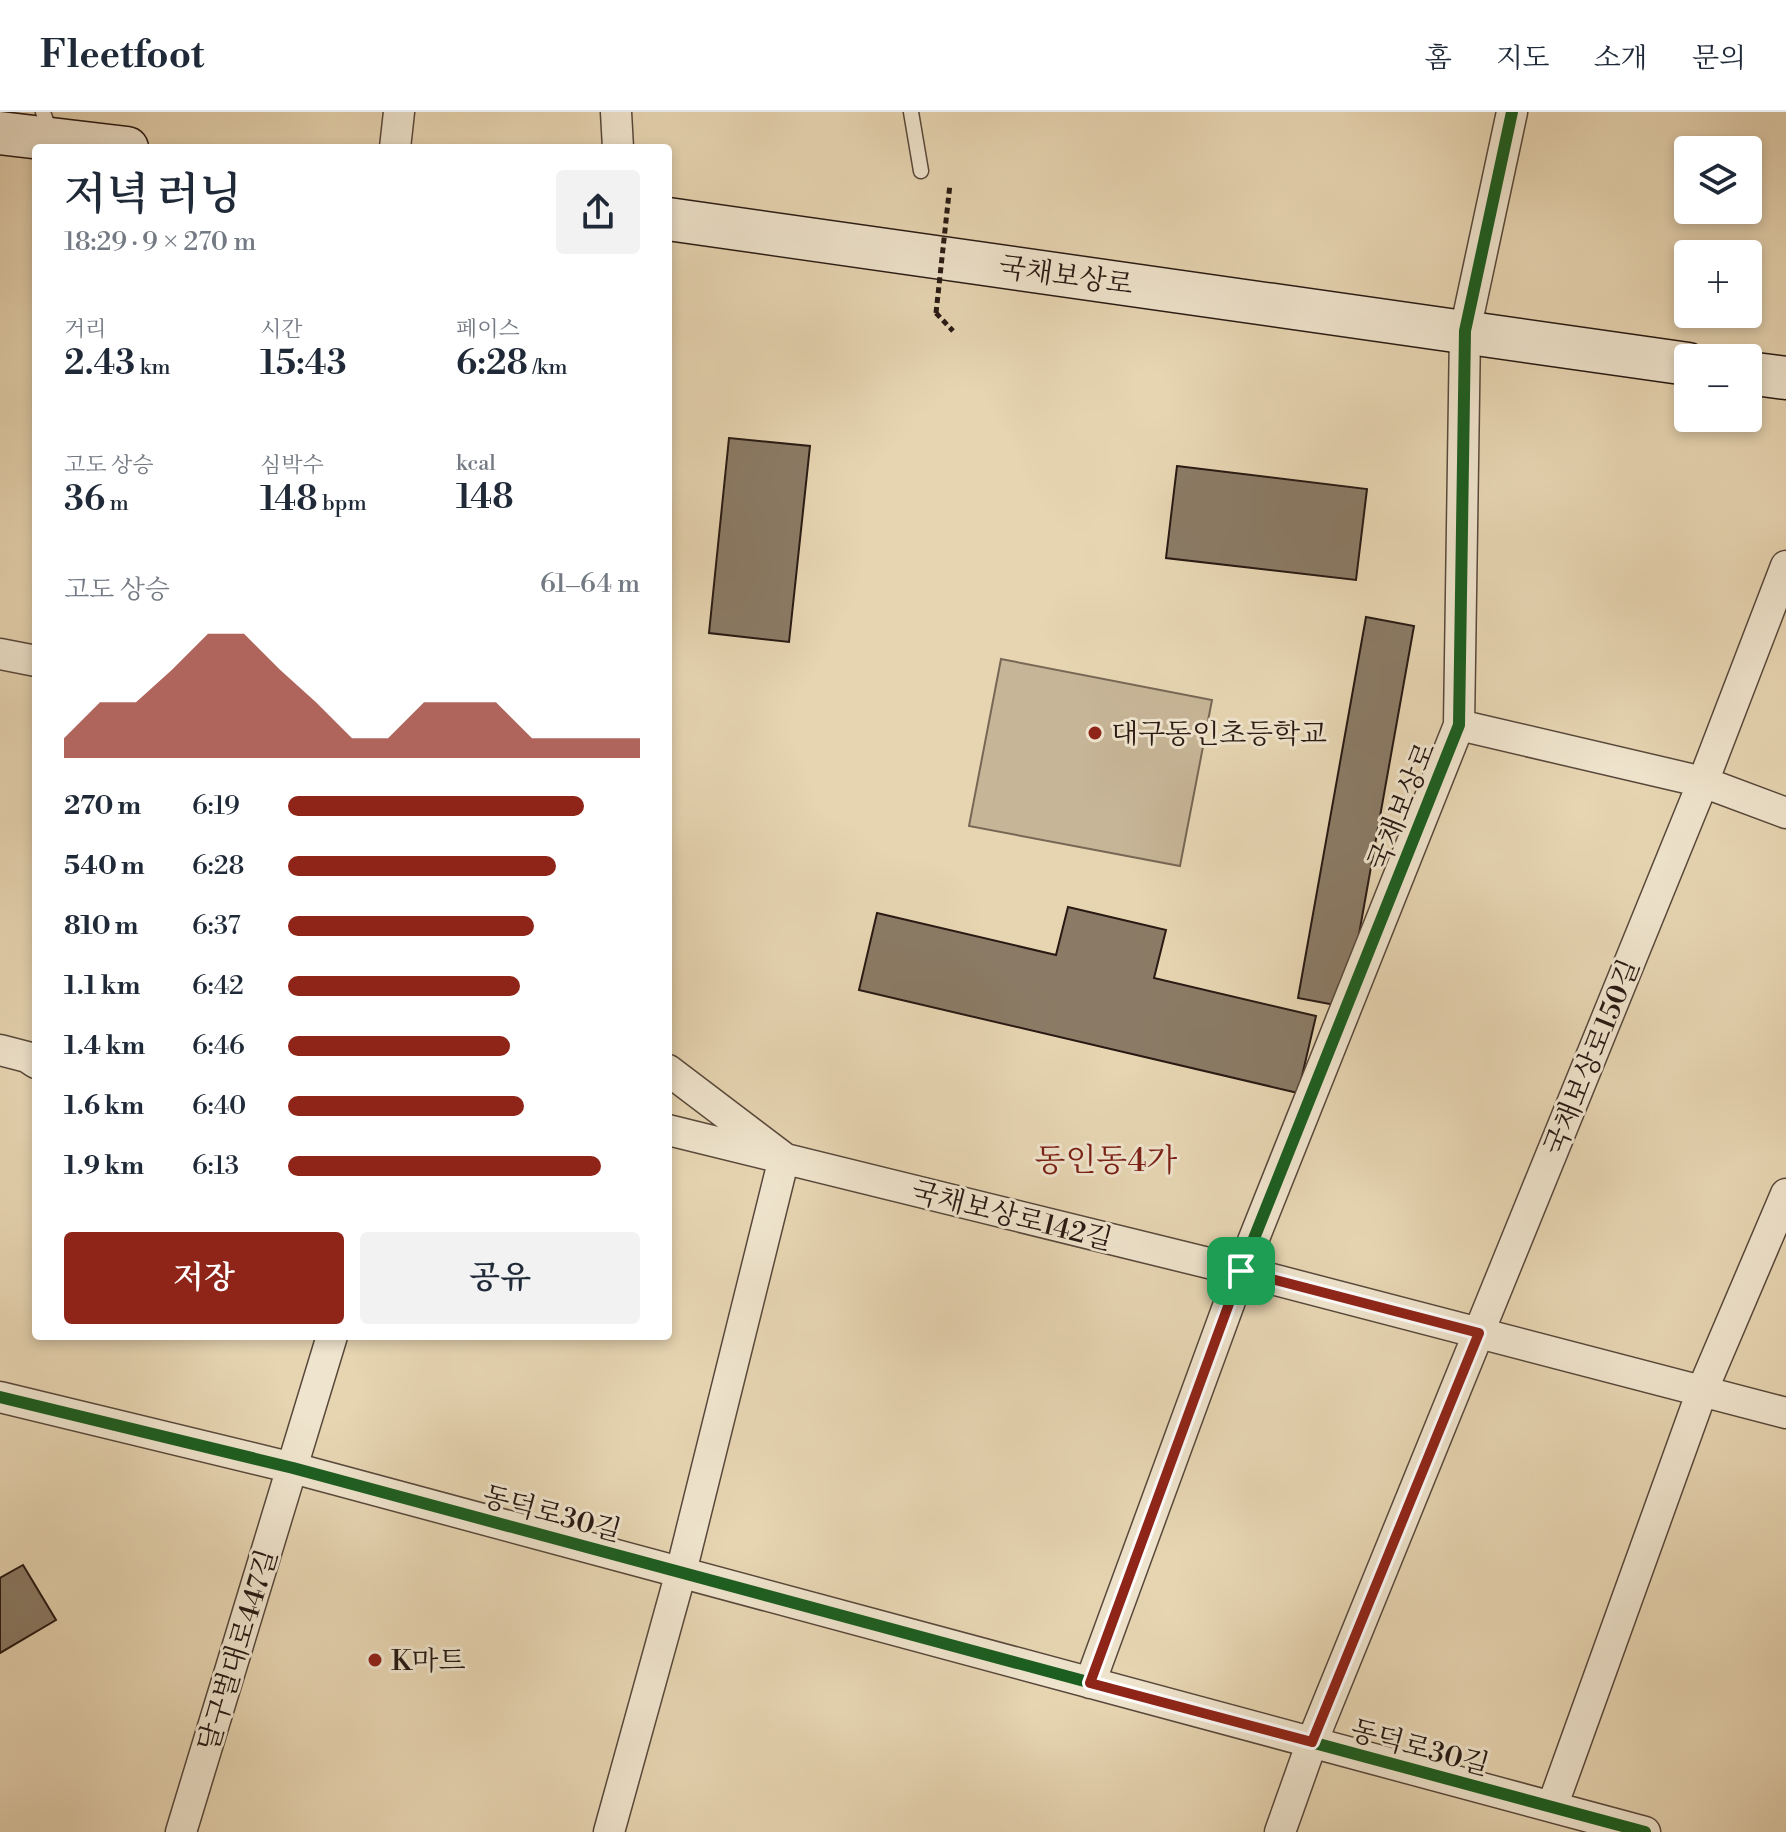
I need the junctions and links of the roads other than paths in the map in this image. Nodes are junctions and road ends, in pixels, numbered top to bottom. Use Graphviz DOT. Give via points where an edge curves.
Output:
graph roads {
  1 [pos="399,112"];
  2 [pos="616,112"];
  3 [pos="911,112"];
  4 [pos="1512,112"];
  5 [pos="48,126"];
  6 [pos="0,133"];
  7 [pos="113,144"];
  8 [pos="395,144"];
  9 [pos="618,144"];
  10 [pos="921,171"];
  11 [pos="672,220"];
  12 [pos="1465,331"];
  13 [pos="1674,362"];
  14 [pos="1762,375"];
  15 [pos="1786,378"];
  16 [pos="1786,566"];
  17 [pos="0,654"];
  18 [pos="32,660"];
  19 [pos="1459,725"];
  20 [pos="1703,782"];
  21 [pos="1786,813"];
  22 [pos="0,1050"];
  23 [pos="32,1060"];
  24 [pos="672,1073"];
  25 [pos="672,1131"];
  26 [pos="784,1158"];
  27 [pos="1786,1194"];
  28 [pos="1241,1271"];
  29 [pos="1479,1333"];
  30 [pos="331,1340"];
  31 [pos="1702,1391"];
  32 [pos="0,1397"];
  33 [pos="1786,1413"];
  34 [pos="293,1468"];
  35 [pos="681,1572"];
  36 [pos="1090,1683"];
  37 [pos="1312,1742"];
  38 [pos="1552,1807"];
  39 [pos="181,1832"];
  40 [pos="609,1832"];
  41 [pos="1280,1832"];
  42 [pos="1645,1832"];
  1 -- 8 [label="street"];
  2 -- 9 [label="street"];
  3 -- 10 [label="lane"];
  4 -- 12 [label="street"];
  5 -- 6 [label="main road"];
  5 -- 7 [label="main road"];
  11 -- 12 [label="main road, 국채보상로"];
  12 -- 13 [label="main road, 국채보상로"];
  12 -- 19 [label="street, 국채보상로"];
  14 -- 15 [label="main road"];
  16 -- 20 [label="street, 국채보상로150길"];
  17 -- 18 [label="street"];
  19 -- 20 [label="street"];
  19 -- 28 [label="street, 국채보상로"];
  20 -- 21 [label="street"];
  20 -- 29 [label="street, 국채보상로150길"];
  22 -- 23 [label="street"];
  24 -- 26 [label="street, 국채보상로142길"];
  25 -- 26 [label="street, 국채보상로142길"];
  26 -- 28 [label="street, 국채보상로142길"];
  26 -- 35 [label="street"];
  27 -- 31 [label="street"];
  28 -- 29 [label="street"];
  28 -- 36 [label="street"];
  29 -- 31 [label="street"];
  29 -- 37 [label="street, 국채보상로150길"];
  30 -- 34 [label="street"];
  31 -- 33 [label="street"];
  31 -- 38 [label="street"];
  32 -- 34 [label="street, 동덕로30길"];
  34 -- 35 [label="street, 동덕로30길"];
  34 -- 39 [label="street, 달구벌대로447길"];
  35 -- 36 [label="street, 동덕로30길"];
  35 -- 40 [label="street"];
  36 -- 37 [label="street, 동덕로30길"];
  37 -- 38 [label="street, 동덕로30길"];
  37 -- 41 [label="street, 국채보상로150길"];
  38 -- 42 [label="street, 동덕로30길"];
}
